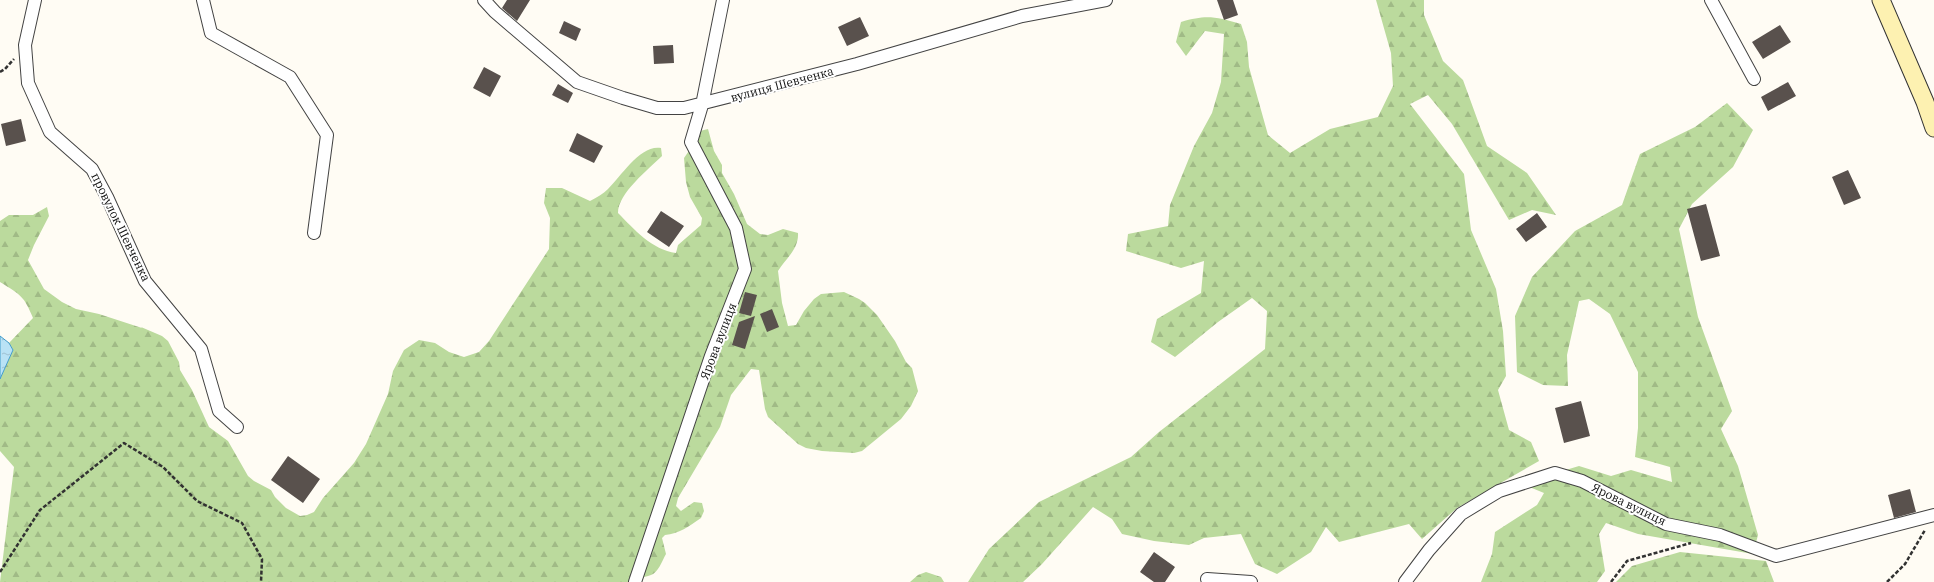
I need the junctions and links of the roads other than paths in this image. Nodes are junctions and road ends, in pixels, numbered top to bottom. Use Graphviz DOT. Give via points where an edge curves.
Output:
graph roads {
  1 [pos="35,0"];
  2 [pos="203,0"];
  3 [pos="484,0"];
  4 [pos="723,0"];
  5 [pos="1106,0"];
  6 [pos="1711,0"];
  7 [pos="1881,0"];
  8 [pos="1754,79"];
  9 [pos="702,105"];
  10 [pos="1934,128"];
  11 [pos="314,233"];
  12 [pos="237,427"];
  13 [pos="1934,516"];
  14 [pos="1207,579"];
  15 [pos="635,582"];
  16 [pos="1251,582"];
  17 [pos="1405,582"];
  1 -- 12 [label="street, провулок Шевченка" via="25,44 28,83 50,132 92,169 145,281 200,349 219,411"];
  2 -- 11 [label="street" via="211,33 290,77 327,135"];
  3 -- 9 [label="street, вулиця Шевченка" via="577,82 657,108"];
  4 -- 9 [label="street, Ярова вулиця"];
  5 -- 9 [label="street, вулиця Шевченка" via="1022,16 857,64"];
  6 -- 8 [label="street"];
  7 -- 10 [label="street"];
  9 -- 15 [label="street, Ярова вулиця" via="692,142 736,228 745,269 711,356"];
  13 -- 17 [label="street, Ярова вулиця" via="1776,556 1720,534 1666,524 1582,480 1555,473 1499,491 1461,514"];
  14 -- 16 [label="street"];
}
